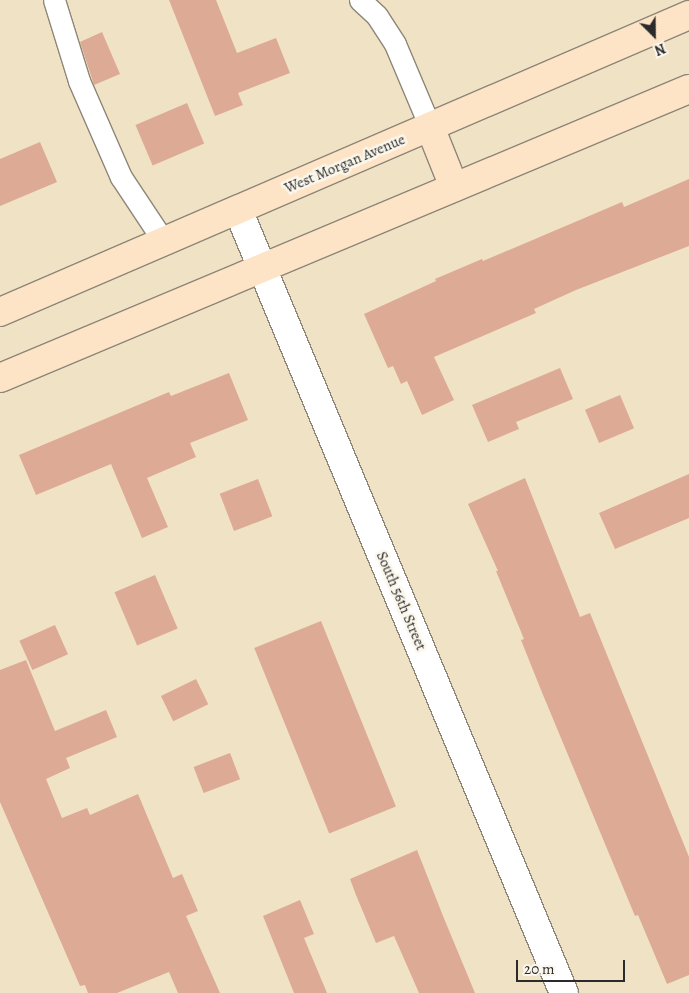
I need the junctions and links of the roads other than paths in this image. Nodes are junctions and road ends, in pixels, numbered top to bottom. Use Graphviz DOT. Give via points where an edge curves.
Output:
graph roads {
  1 [pos="54,0"];
  2 [pos="360,0"];
  3 [pos="689,15"];
  4 [pos="689,88"];
  5 [pos="430,127"];
  6 [pos="454,187"];
  7 [pos="238,210"];
  8 [pos="164,242"];
  9 [pos="262,268"];
  10 [pos="0,312"];
  11 [pos="0,378"];
  12 [pos="564,993"];
  1 -- 8 [label="lane" via="79,81 121,177"];
  2 -- 5 [label="lane" via="377,16 395,44"];
  3 -- 5 [label="street, West Morgan Avenue"];
  4 -- 6 [label="street"];
  5 -- 6 [label="street"];
  5 -- 7 [label="street, West Morgan Avenue"];
  6 -- 9 [label="street"];
  7 -- 8 [label="street, West Morgan Avenue"];
  7 -- 9 [label="street, South 56th Street"];
  8 -- 10 [label="street, West Morgan Avenue"];
  9 -- 11 [label="street"];
  9 -- 12 [label="street, South 56th Street"];
}
